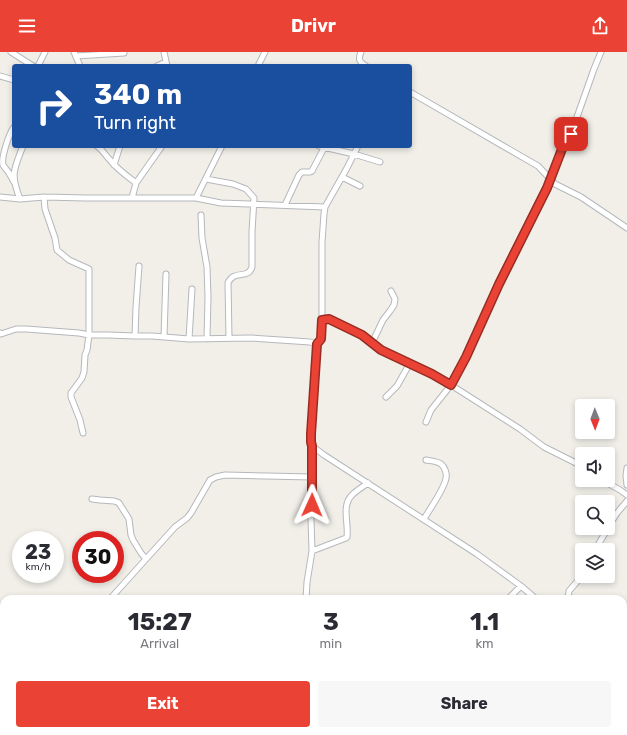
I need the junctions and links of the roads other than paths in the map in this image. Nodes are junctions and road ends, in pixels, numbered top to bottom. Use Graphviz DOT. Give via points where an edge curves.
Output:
graph roads {
  1 [pos="11,52"];
  2 [pos="45,52"];
  3 [pos="164,52"];
  4 [pos="265,52"];
  5 [pos="361,52"];
  6 [pos="601,52"];
  7 [pos="124,53"];
  8 [pos="75,54"];
  9 [pos="30,64"];
  10 [pos="39,64"];
  11 [pos="79,64"];
  12 [pos="167,64"];
  13 [pos="259,64"];
  14 [pos="363,64"];
  15 [pos="0,76"];
  16 [pos="12,79"];
  17 [pos="412,93"];
  18 [pos="12,131"];
  19 [pos="22,148"];
  20 [pos="101,148"];
  21 [pos="119,148"];
  22 [pos="161,148"];
  23 [pos="221,148"];
  24 [pos="322,148"];
  25 [pos="331,148"];
  26 [pos="357,148"];
  27 [pos="354,154"];
  28 [pos="380,162"];
  29 [pos="114,165"];
  30 [pos="342,177"];
  31 [pos="206,179"];
  32 [pos="550,179"];
  33 [pos="14,182"];
  34 [pos="136,183"];
  35 [pos="360,186"];
  36 [pos="0,197"];
  37 [pos="44,197"];
  38 [pos="132,198"];
  39 [pos="196,198"];
  40 [pos="20,199"];
  41 [pos="253,204"];
  42 [pos="285,205"];
  43 [pos="326,206"];
  44 [pos="201,215"];
  45 [pos="627,228"];
  46 [pos="139,266"];
  47 [pos="166,274"];
  48 [pos="192,289"];
  49 [pos="391,291"];
  50 [pos="322,320"];
  51 [pos="0,333"];
  52 [pos="89,335"];
  53 [pos="135,336"];
  54 [pos="164,337"];
  55 [pos="229,338"];
  56 [pos="189,339"];
  57 [pos="208,339"];
  58 [pos="372,343"];
  59 [pos="317,344"];
  60 [pos="410,364"];
  61 [pos="451,385"];
  62 [pos="386,397"];
  63 [pos="426,422"];
  64 [pos="82,433"];
  65 [pos="312,446"];
  66 [pos="426,460"];
  67 [pos="575,462"];
  68 [pos="627,468"];
  69 [pos="312,477"];
  70 [pos="368,483"];
  71 [pos="627,485"];
  72 [pos="615,487"];
  73 [pos="627,495"];
  74 [pos="92,499"];
  75 [pos="627,501"];
  76 [pos="615,516"];
  77 [pos="424,519"];
  78 [pos="312,551"];
  79 [pos="146,559"];
  80 [pos="576,583"];
  81 [pos="521,586"];
  82 [pos="114,595"];
  83 [pos="306,595"];
  84 [pos="512,595"];
  85 [pos="531,595"];
  86 [pos="568,595"];
  1 -- 9 [label="street"];
  2 -- 10 [label="street"];
  3 -- 12 [label="street"];
  4 -- 13 [label="street"];
  5 -- 14 [label="street" via="359,59"];
  6 -- 32 [label="street" via="571,134 567,136"];
  7 -- 8 [label="street"];
  8 -- 11 [label="street"];
  15 -- 16 [label="street"];
  17 -- 32 [label="street" via="538,166"];
  18 -- 33 [label="street" via="3,162"];
  19 -- 33 [label="street" via="16,164"];
  20 -- 29 [label="street"];
  21 -- 29 [label="street"];
  22 -- 34 [label="street"];
  23 -- 31 [label="street"];
  24 -- 42 [label="street" via="312,170 299,175"];
  25 -- 27 [label="street"];
  26 -- 27 [label="street"];
  27 -- 28 [label="street"];
  27 -- 30 [label="street"];
  29 -- 34 [label="street"];
  30 -- 35 [label="street"];
  30 -- 43 [label="street"];
  31 -- 39 [label="street"];
  31 -- 41 [label="street" via="246,189 254,198"];
  32 -- 45 [label="street"];
  32 -- 61 [label="street"];
  33 -- 40 [label="street"];
  34 -- 38 [label="street"];
  36 -- 40 [label="street"];
  37 -- 38 [label="street"];
  37 -- 40 [label="street"];
  37 -- 52 [label="street" via="57,250 69,260 89,269"];
  38 -- 39 [label="street"];
  39 -- 41 [label="street" via="220,203"];
  41 -- 42 [label="street"];
  41 -- 55 [label="street" via="251,271 234,275 228,283"];
  42 -- 43 [label="street"];
  43 -- 50 [label="street" via="322,242"];
  44 -- 57 [label="street" via="207,267"];
  46 -- 53 [label="street"];
  47 -- 54 [label="street"];
  48 -- 56 [label="street"];
  49 -- 58 [label="street" via="395,299 394,305 382,320"];
  50 -- 58 [label="street" via="329,319 362,335"];
  50 -- 59 [label="street" via="321,339"];
  51 -- 52 [label="street" via="26,329"];
  52 -- 53 [label="street"];
  52 -- 64 [label="street" via="84,372 71,397"];
  53 -- 54 [label="street"];
  54 -- 56 [label="street"];
  55 -- 57 [label="street"];
  55 -- 59 [label="street"];
  56 -- 57 [label="street"];
  58 -- 60 [label="street"];
  59 -- 65 [label="street"];
  60 -- 61 [label="street"];
  60 -- 62 [label="street" via="397,386"];
  61 -- 63 [label="street" via="431,410"];
  61 -- 67 [label="street" via="544,447"];
  65 -- 69 [label="street"];
  65 -- 70 [label="street"];
  66 -- 77 [label="street" via="441,464 446,477 445,484"];
  68 -- 71 [label="street"];
  69 -- 78 [label="street"];
  69 -- 79 [label="street" via="225,475 210,480 187,518 175,527"];
  70 -- 77 [label="street"];
  70 -- 78 [label="street" via="351,496 347,504 347,537"];
  72 -- 73 [label="street"];
  74 -- 79 [label="street" via="114,501 119,504 129,519 133,540"];
  75 -- 76 [label="street"];
  77 -- 81 [label="street"];
  78 -- 83 [label="street"];
  79 -- 82 [label="street"];
  80 -- 86 [label="street"];
  81 -- 84 [label="street"];
  81 -- 85 [label="street"];
}
